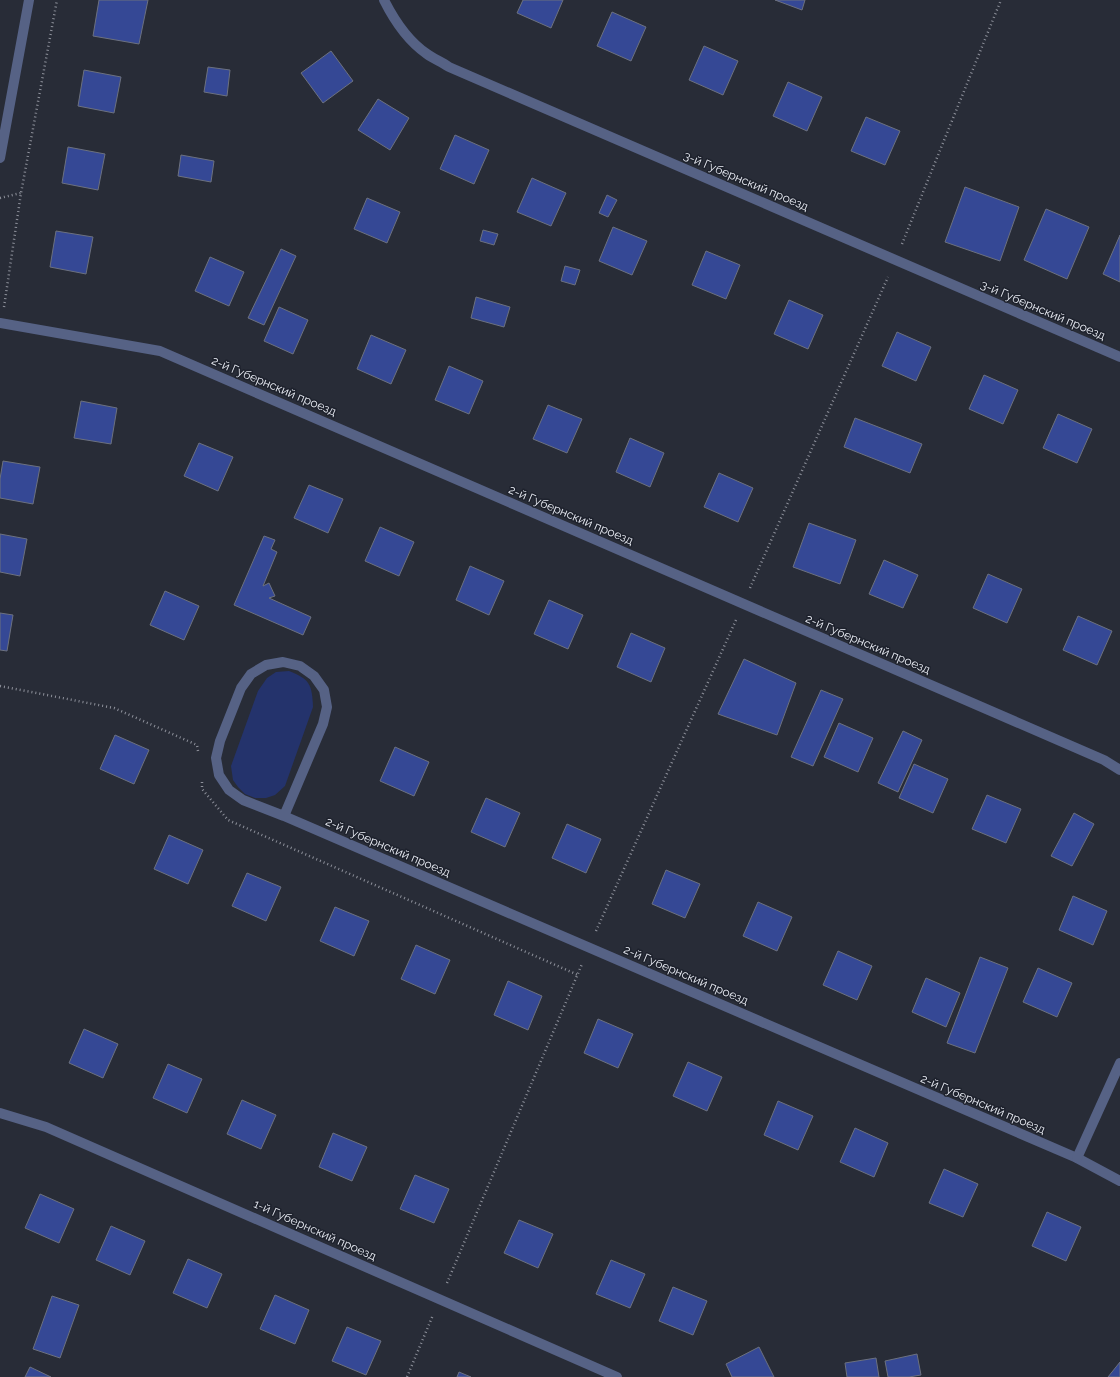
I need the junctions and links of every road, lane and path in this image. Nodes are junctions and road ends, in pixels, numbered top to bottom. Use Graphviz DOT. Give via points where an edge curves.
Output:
graph roads {
  1 [pos="29,0"];
  2 [pos="57,0"];
  3 [pos="384,0"];
  4 [pos="1001,0"];
  5 [pos="0,158"];
  6 [pos="21,193"];
  7 [pos="0,198"];
  8 [pos="896,260"];
  9 [pos="1,323"];
  10 [pos="1120,358"];
  11 [pos="743,604"];
  12 [pos="1120,770"];
  13 [pos="284,816"];
  14 [pos="589,948"];
  15 [pos="1120,1063"];
  16 [pos="0,1113"];
  17 [pos="1077,1158"];
  18 [pos="1120,1181"];
  19 [pos="440,1299"];
  20 [pos="407,1377"];
  21 [pos="617,1377"];
  1 -- 5 [label="street"];
  2 -- 6 [label="path"];
  3 -- 8 [label="street, 3-й Губернский проезд" via="390,14 406,35 426,53 449,67"];
  4 -- 8 [label="path"];
  6 -- 7 [label="path"];
  6 -- 9 [label="path"];
  8 -- 10 [label="street, 3-й Губернский проезд"];
  8 -- 11 [label="path"];
  9 -- 11 [label="street, 2-й Губернский проезд" via="160,351"];
  11 -- 12 [label="street, 2-й Губернский проезд" via="1104,760"];
  11 -- 14 [label="path"];
  13 -- 13 [label="street, 2-й Губернский проезд" via="323,724 327,707 324,690 314,676 300,666 283,662 266,665 248,679 242,688 216,758 220,775 229,790 243,800"];
  13 -- 14 [label="street, 2-й Губернский проезд"];
  14 -- 17 [label="street, 2-й Губернский проезд"];
  14 -- 19 [label="path"];
  15 -- 17 [label="street"];
  16 -- 19 [label="street, 1-й Губернский проезд" via="46,1127"];
  17 -- 18 [label="street, 2-й Губернский проезд"];
  19 -- 20 [label="path"];
  19 -- 21 [label="street, 1-й Губернский проезд"];
}
